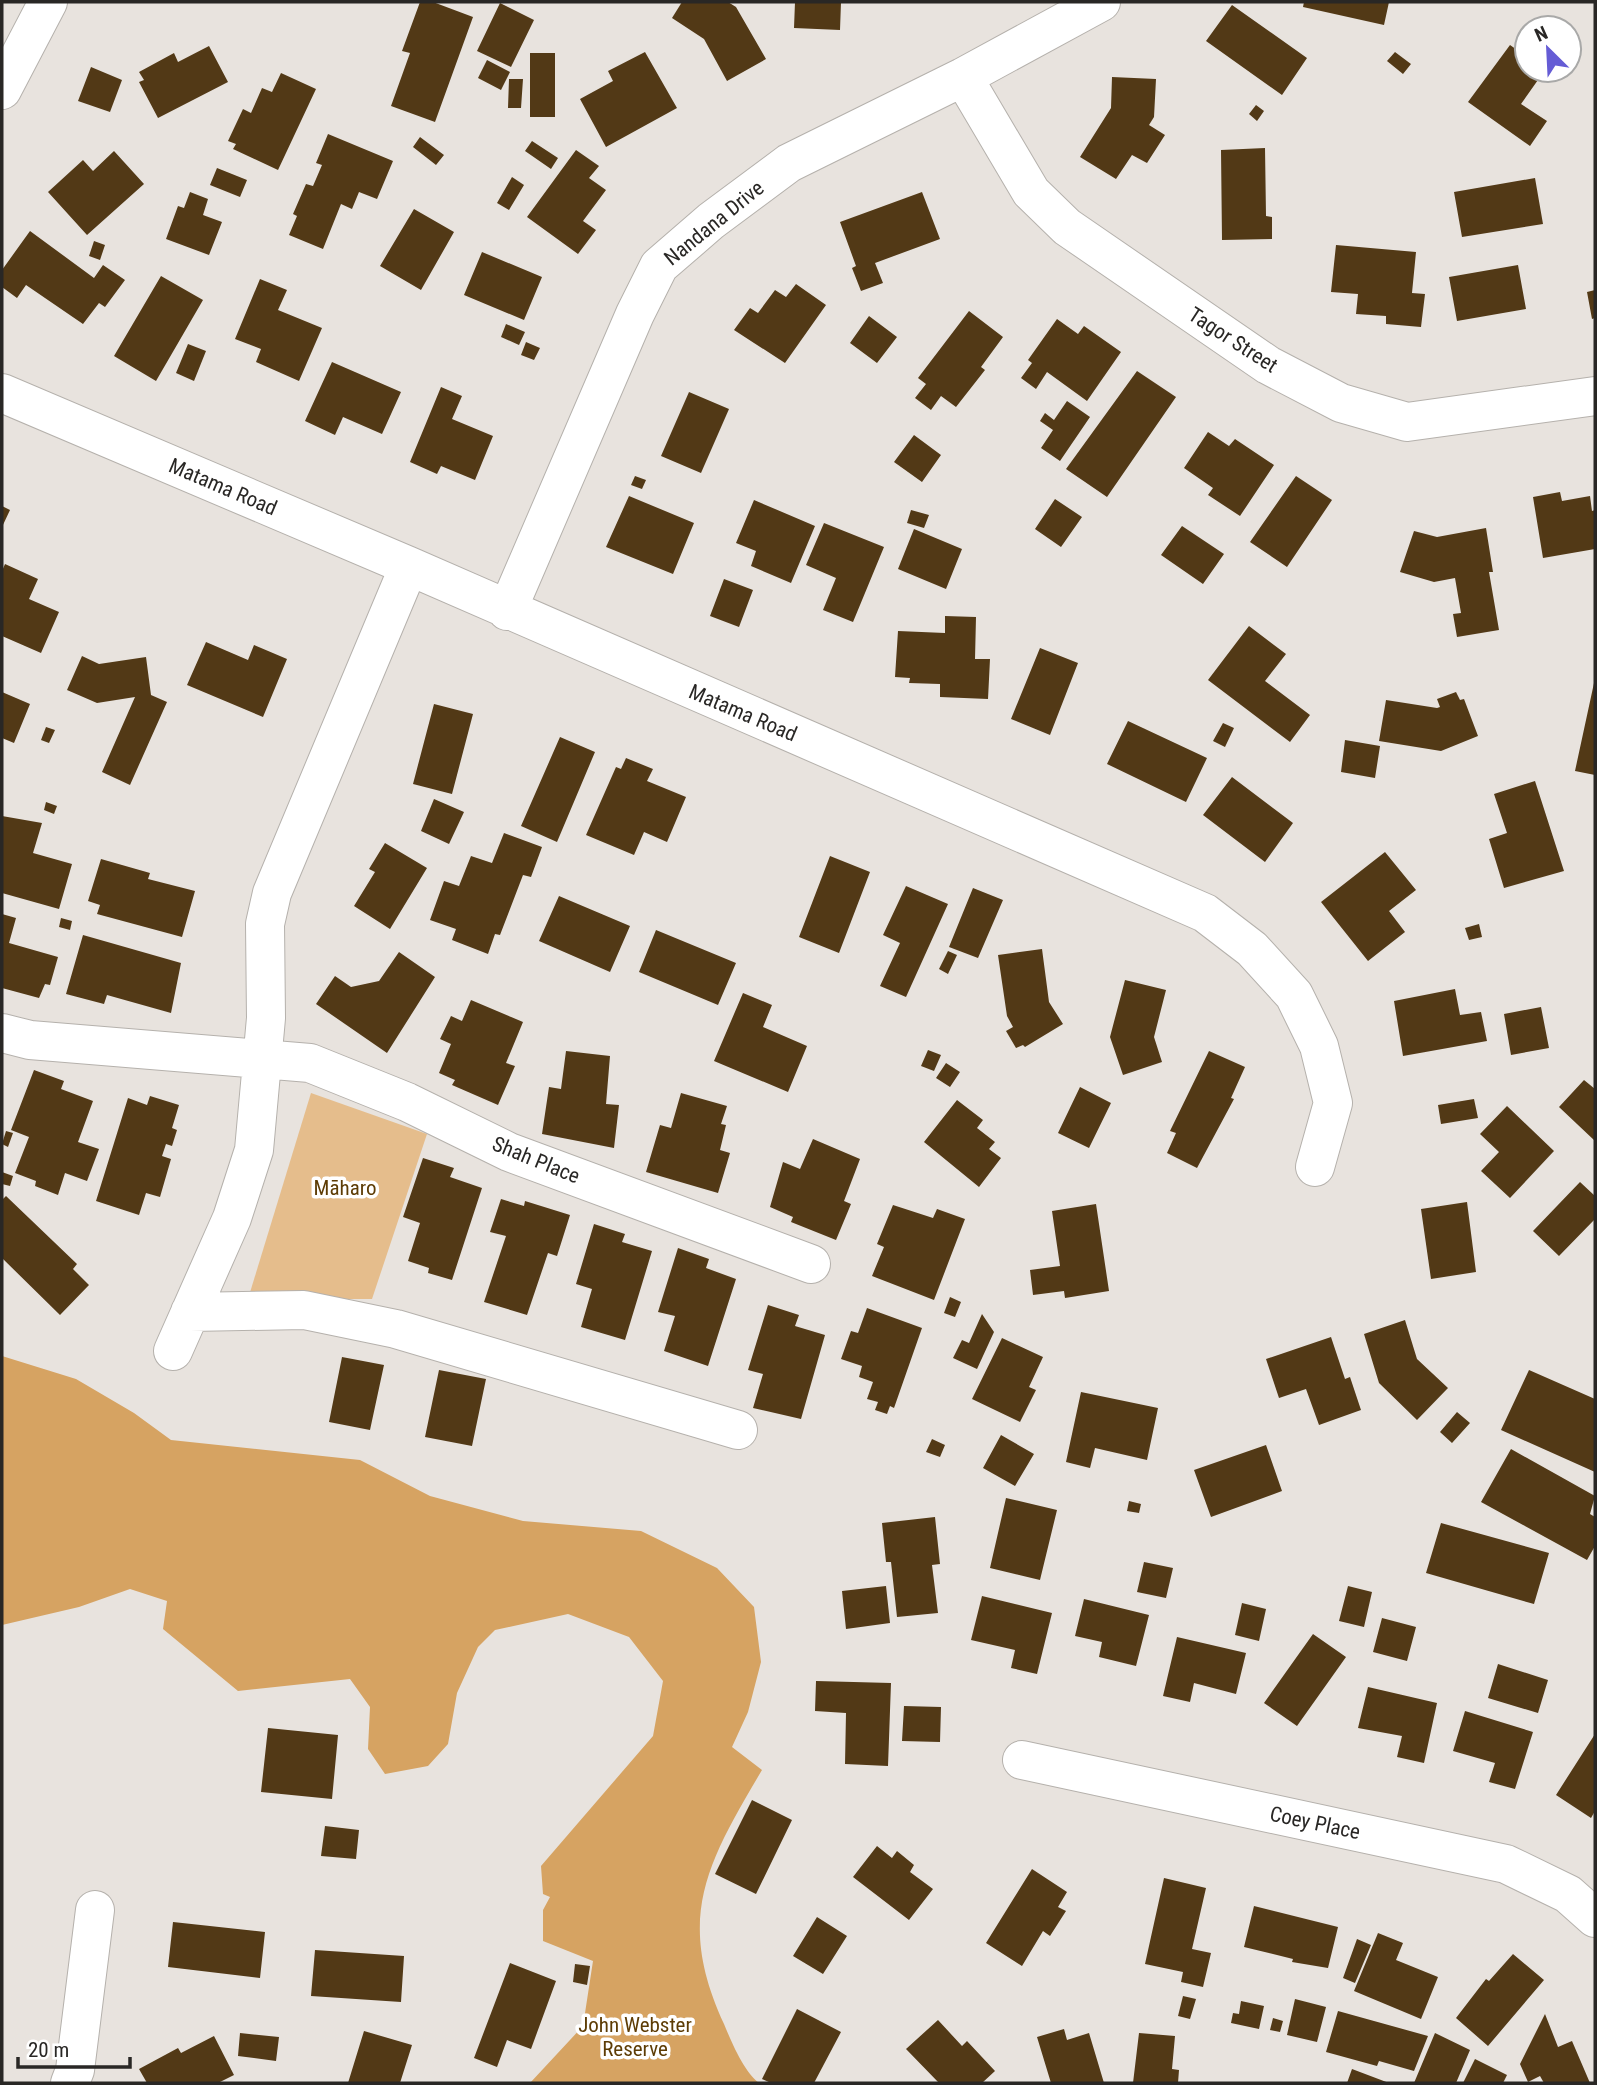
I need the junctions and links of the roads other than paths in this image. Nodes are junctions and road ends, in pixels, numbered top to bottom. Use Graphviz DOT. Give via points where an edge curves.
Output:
graph roads {
  1 [pos="48,2"];
  2 [pos="1101,2"];
  3 [pos="963,77"];
  4 [pos="2,90"];
  5 [pos="2,393"];
  6 [pos="1595,396"];
  7 [pos="409,566"];
  8 [pos="507,611"];
  9 [pos="2,1034"];
  10 [pos="262,1062"];
  11 [pos="1315,1167"];
  12 [pos="811,1264"];
  13 [pos="190,1311"];
  14 [pos="173,1351"];
  15 [pos="738,1430"];
  16 [pos="1022,1760"];
  17 [pos="95,1910"];
  18 [pos="1595,1918"];
  19 [pos="70,2083"];
  1 -- 4 [label="street"];
  2 -- 3 [label="street, Nandana Drive"];
  3 -- 6 [label="street, Tagor Street" via="1031,192 1067,227 1268,365 1341,403 1407,422"];
  3 -- 8 [label="street, Nandana Drive" via="789,163 659,267"];
  5 -- 7 [label="street, Matama Road"];
  7 -- 8 [label="street, Matama Road"];
  7 -- 10 [label="street" via="272,893 265,924"];
  8 -- 11 [label="street, Matama Road" via="1205,913 1252,949 1294,995 1319,1046 1333,1102"];
  9 -- 10 [label="street, Shah Place"];
  10 -- 12 [label="street, Shah Place" via="310,1063 408,1102 509,1152"];
  10 -- 13 [label="street" via="254,1150 232,1218"];
  13 -- 14 [label="street"];
  13 -- 15 [label="street" via="304,1310 396,1329"];
  16 -- 18 [label="street, Coey Place" via="1506,1864 1568,1894"];
  17 -- 19 [label="street"];
}
